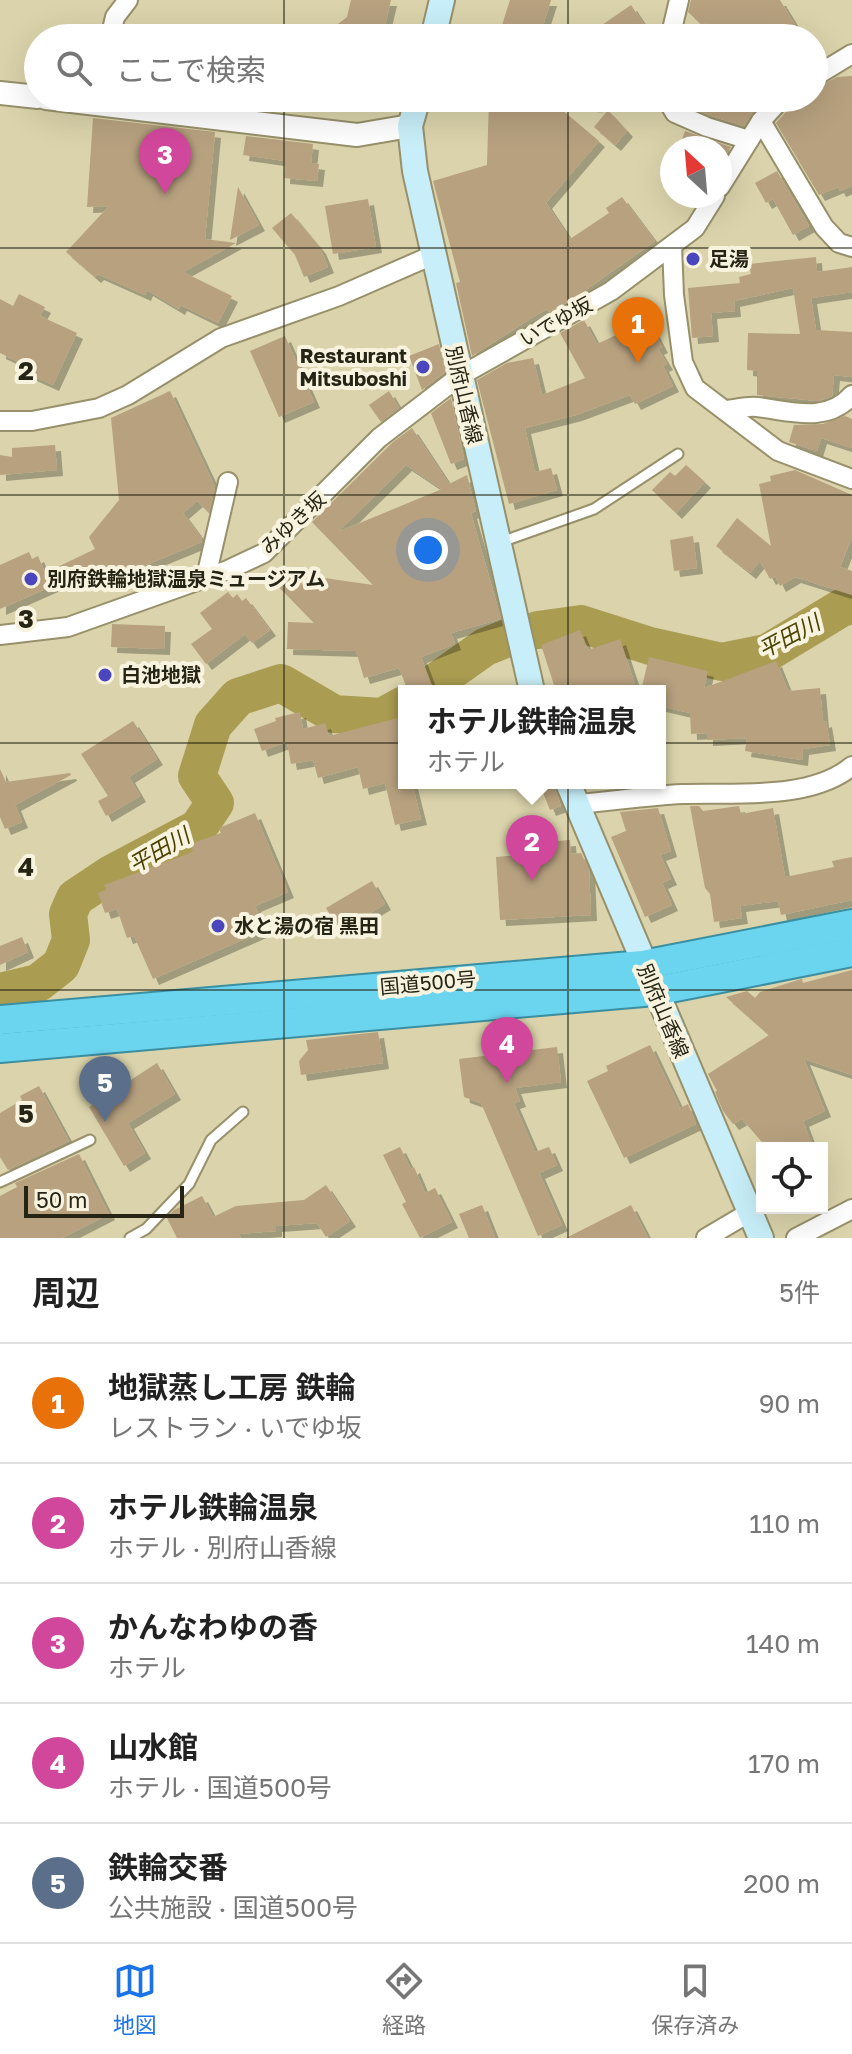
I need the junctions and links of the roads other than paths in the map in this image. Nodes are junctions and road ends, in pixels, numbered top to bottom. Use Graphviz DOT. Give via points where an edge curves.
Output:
graph roads {
  1 [pos="128,0"];
  2 [pos="442,0"];
  3 [pos="679,0"];
  4 [pos="113,24"];
  5 [pos="436,24"];
  6 [pos="673,24"];
  7 [pos="852,54"];
  8 [pos="828,69"];
  9 [pos="0,93"];
  10 [pos="24,96"];
  11 [pos="208,112"];
  12 [pos="414,112"];
  13 [pos="674,112"];
  14 [pos="769,112"];
  15 [pos="761,121"];
  16 [pos="410,126"];
  17 [pos="749,140"];
  18 [pos="732,168"];
  19 [pos="708,208"];
  20 [pos="672,246"];
  21 [pos="852,247"];
  22 [pos="433,255"];
  23 [pos="460,376"];
  24 [pos="852,395"];
  25 [pos="726,410"];
  26 [pos="0,421"];
  27 [pos="678,454"];
  28 [pos="852,479"];
  29 [pos="228,482"];
  30 [pos="497,543"];
  31 [pos="206,577"];
  32 [pos="0,635"];
  33 [pos="531,685"];
  34 [pos="852,766"];
  35 [pos="572,793"];
  36 [pos="852,924"];
  37 [pos="852,952"];
  38 [pos="643,965"];
  39 [pos="655,991"];
  40 [pos="0,1020"];
  41 [pos="0,1048"];
  42 [pos="243,1112"];
  43 [pos="90,1140"];
  44 [pos="0,1182"];
  45 [pos="852,1209"];
  46 [pos="750,1212"];
  47 [pos="130,1238"];
  48 [pos="706,1238"];
  49 [pos="761,1238"];
  50 [pos="796,1238"];
  1 -- 4 [label="street"];
  2 -- 5 [label="main road"];
  3 -- 6 [label="street"];
  7 -- 8 [label="street"];
  9 -- 10 [label="street"];
  11 -- 16 [label="street" via="357,135"];
  12 -- 16 [label="main road, 別府山香線"];
  13 -- 17 [label="street"];
  14 -- 15 [label="street"];
  15 -- 17 [label="street"];
  15 -- 21 [label="street" via="824,227 839,243"];
  16 -- 22 [label="main road, 別府山香線"];
  17 -- 18 [label="street"];
  19 -- 20 [label="street, いでゆ坂" via="695,228"];
  20 -- 23 [label="street, いでゆ坂" via="611,291"];
  20 -- 25 [label="street" via="683,362 695,388"];
  22 -- 23 [label="main road, 別府山香線"];
  22 -- 26 [label="street" via="221,338 99,408 32,421"];
  23 -- 30 [label="main road, 別府山香線"];
  23 -- 31 [label="street, みゆき坂" via="379,438 264,553"];
  24 -- 25 [label="street" via="842,406 801,415 756,407"];
  25 -- 28 [label="street" via="778,451"];
  27 -- 30 [label="lane" via="594,509"];
  29 -- 31 [label="street"];
  30 -- 33 [label="main road, 別府山香線"];
  31 -- 32 [label="street, みゆき坂" via="68,627"];
  34 -- 35 [label="street" via="840,776 791,791"];
  35 -- 38 [label="main road, 別府山香線"];
  36 -- 38 [label="highway, 国道500号"];
  37 -- 39 [label="highway, 国道500号"];
  38 -- 39 [label="main road, 別府山香線"];
  38 -- 40 [label="highway, 国道500号"];
  39 -- 41 [label="highway, 国道500号"];
  39 -- 46 [label="main road, 別府山香線"];
  42 -- 47 [label="lane" via="211,1140 182,1193"];
  43 -- 44 [label="lane"];
  45 -- 50 [label="street"];
  46 -- 48 [label="street"];
  46 -- 49 [label="main road, 別府山香線"];
}
